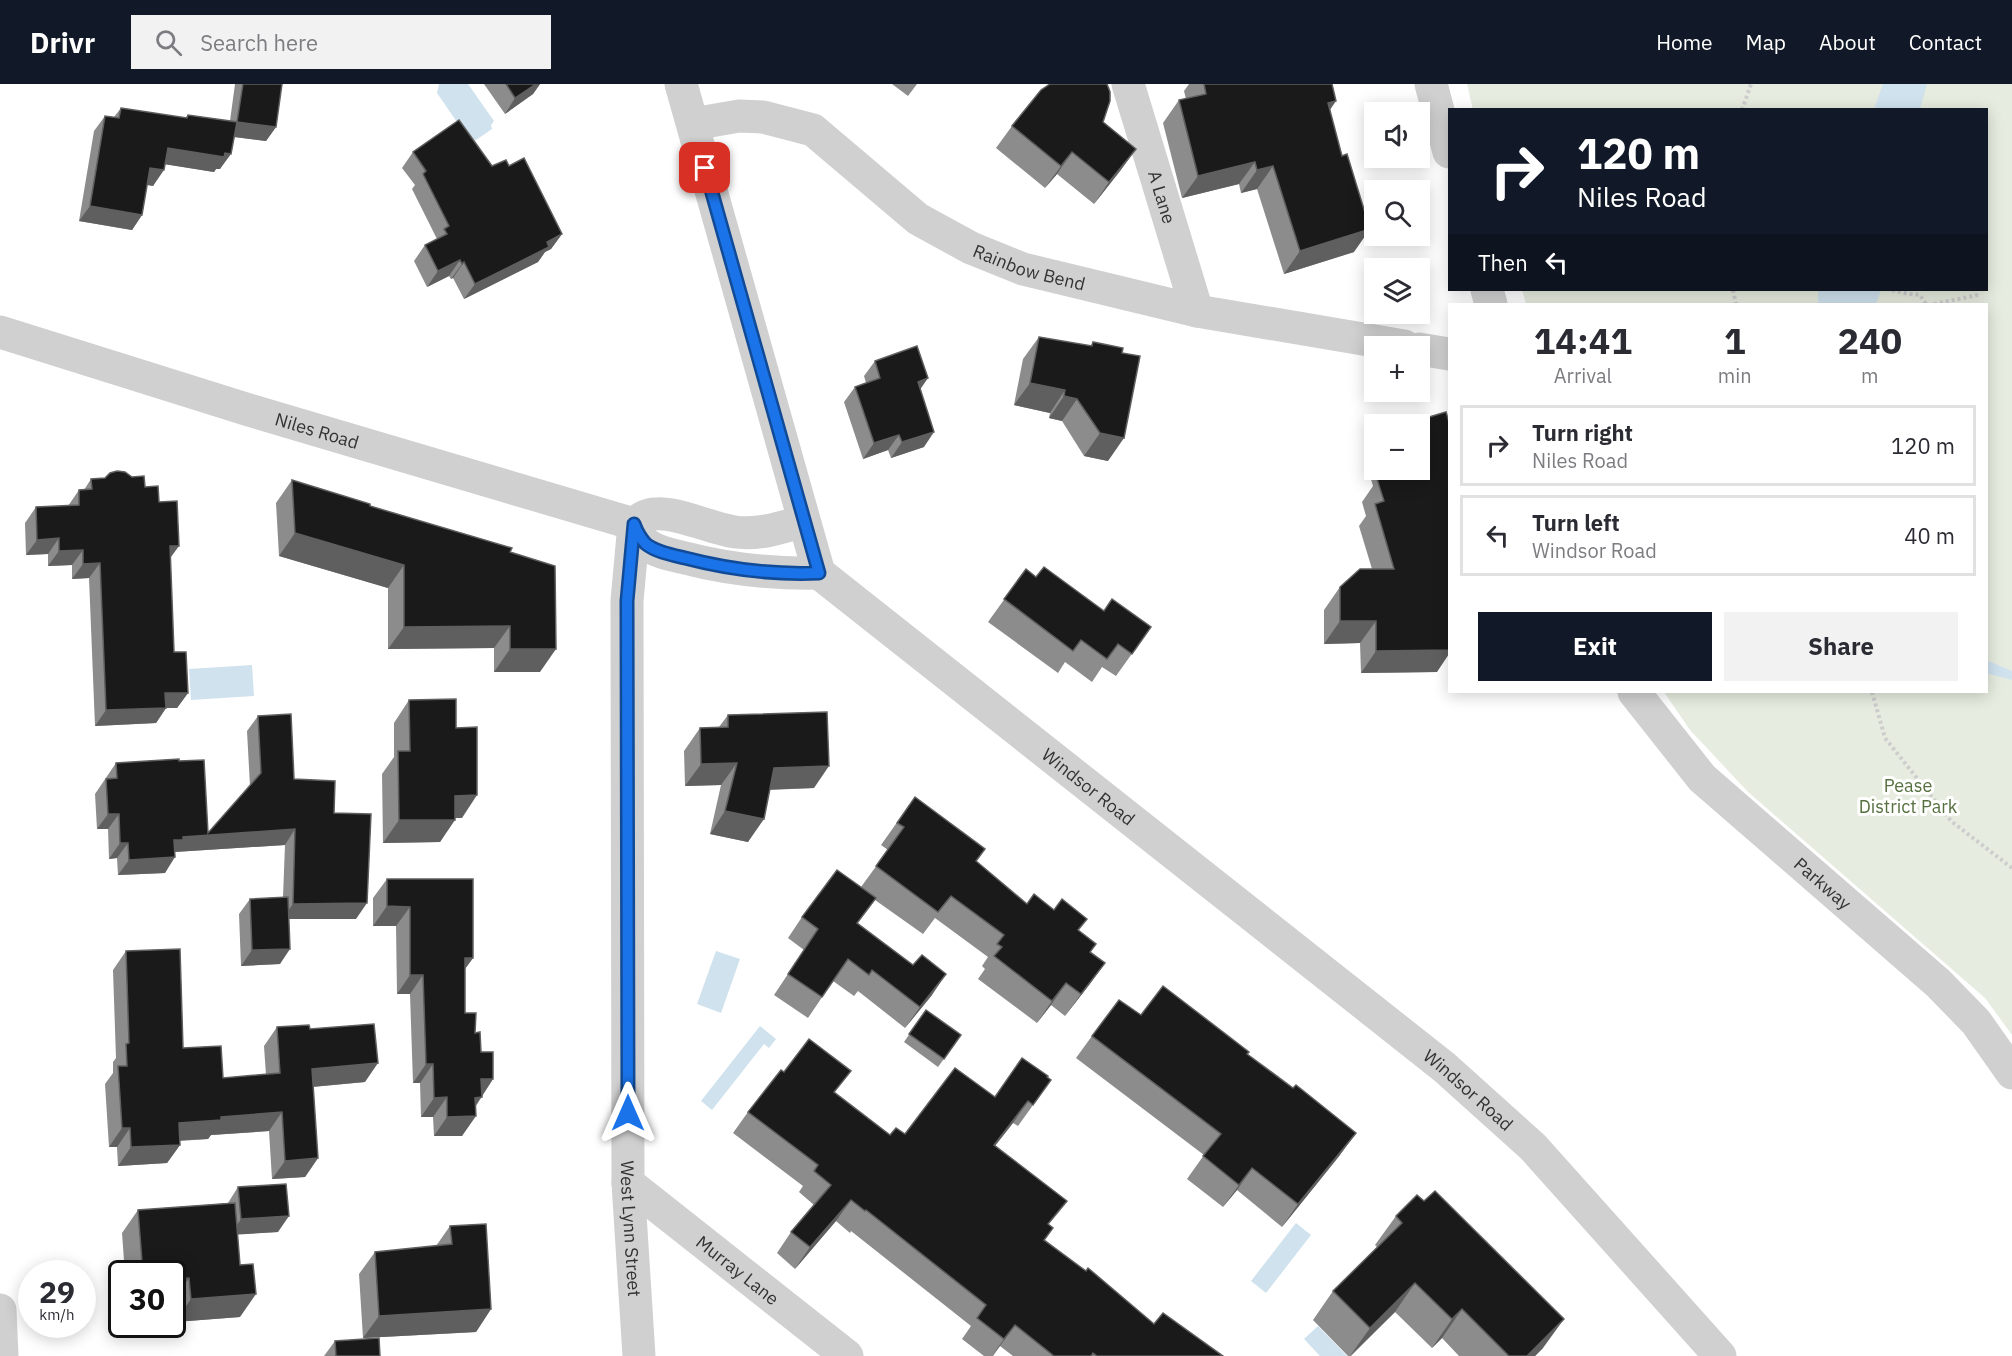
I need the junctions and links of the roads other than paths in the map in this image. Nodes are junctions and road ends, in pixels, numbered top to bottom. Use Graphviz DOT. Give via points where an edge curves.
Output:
graph roads {
  1 [pos="681,84"];
  2 [pos="1128,84"];
  3 [pos="1431,84"];
  4 [pos="693,124"];
  5 [pos="1448,148"];
  6 [pos="1197,311"];
  7 [pos="0,332"];
  8 [pos="1364,339"];
  9 [pos="1430,351"];
  10 [pos="1448,354"];
  11 [pos="804,521"];
  12 [pos="634,524"];
  13 [pos="819,573"];
  14 [pos="1635,693"];
  15 [pos="2012,1073"];
  16 [pos="628,1183"];
  17 [pos="0,1310"];
  18 [pos="1694,1342"];
  19 [pos="2,1356"];
  20 [pos="639,1356"];
  21 [pos="847,1356"];
  22 [pos="1720,1356"];
  1 -- 4 [label="street"];
  2 -- 6 [label="street, A Lane"];
  3 -- 5 [label="street"];
  4 -- 6 [label="street, Rainbow Bend" via="739,116 763,117 813,130 918,219 971,248 1023,269"];
  4 -- 11 [label="street"];
  6 -- 8 [label="street, Rainbow Bend"];
  7 -- 12 [label="street, Niles Road"];
  9 -- 10 [label="street"];
  11 -- 12 [label="street" via="749,533 655,513"];
  11 -- 13 [label="street"];
  12 -- 13 [label="street" via="639,537 648,545 676,556 748,572"];
  12 -- 16 [label="street, West Lynn Street" via="627,601"];
  13 -- 18 [label="street, Windsor Road" via="1444,1066 1533,1147"];
  14 -- 15 [label="street, Parkway" via="1702,778 1938,983 1976,1022"];
  16 -- 20 [label="street, West Lynn Street"];
  16 -- 21 [label="street, Murray Lane"];
  17 -- 19 [label="street"];
  18 -- 22 [label="street, Windsor Road"];
}
